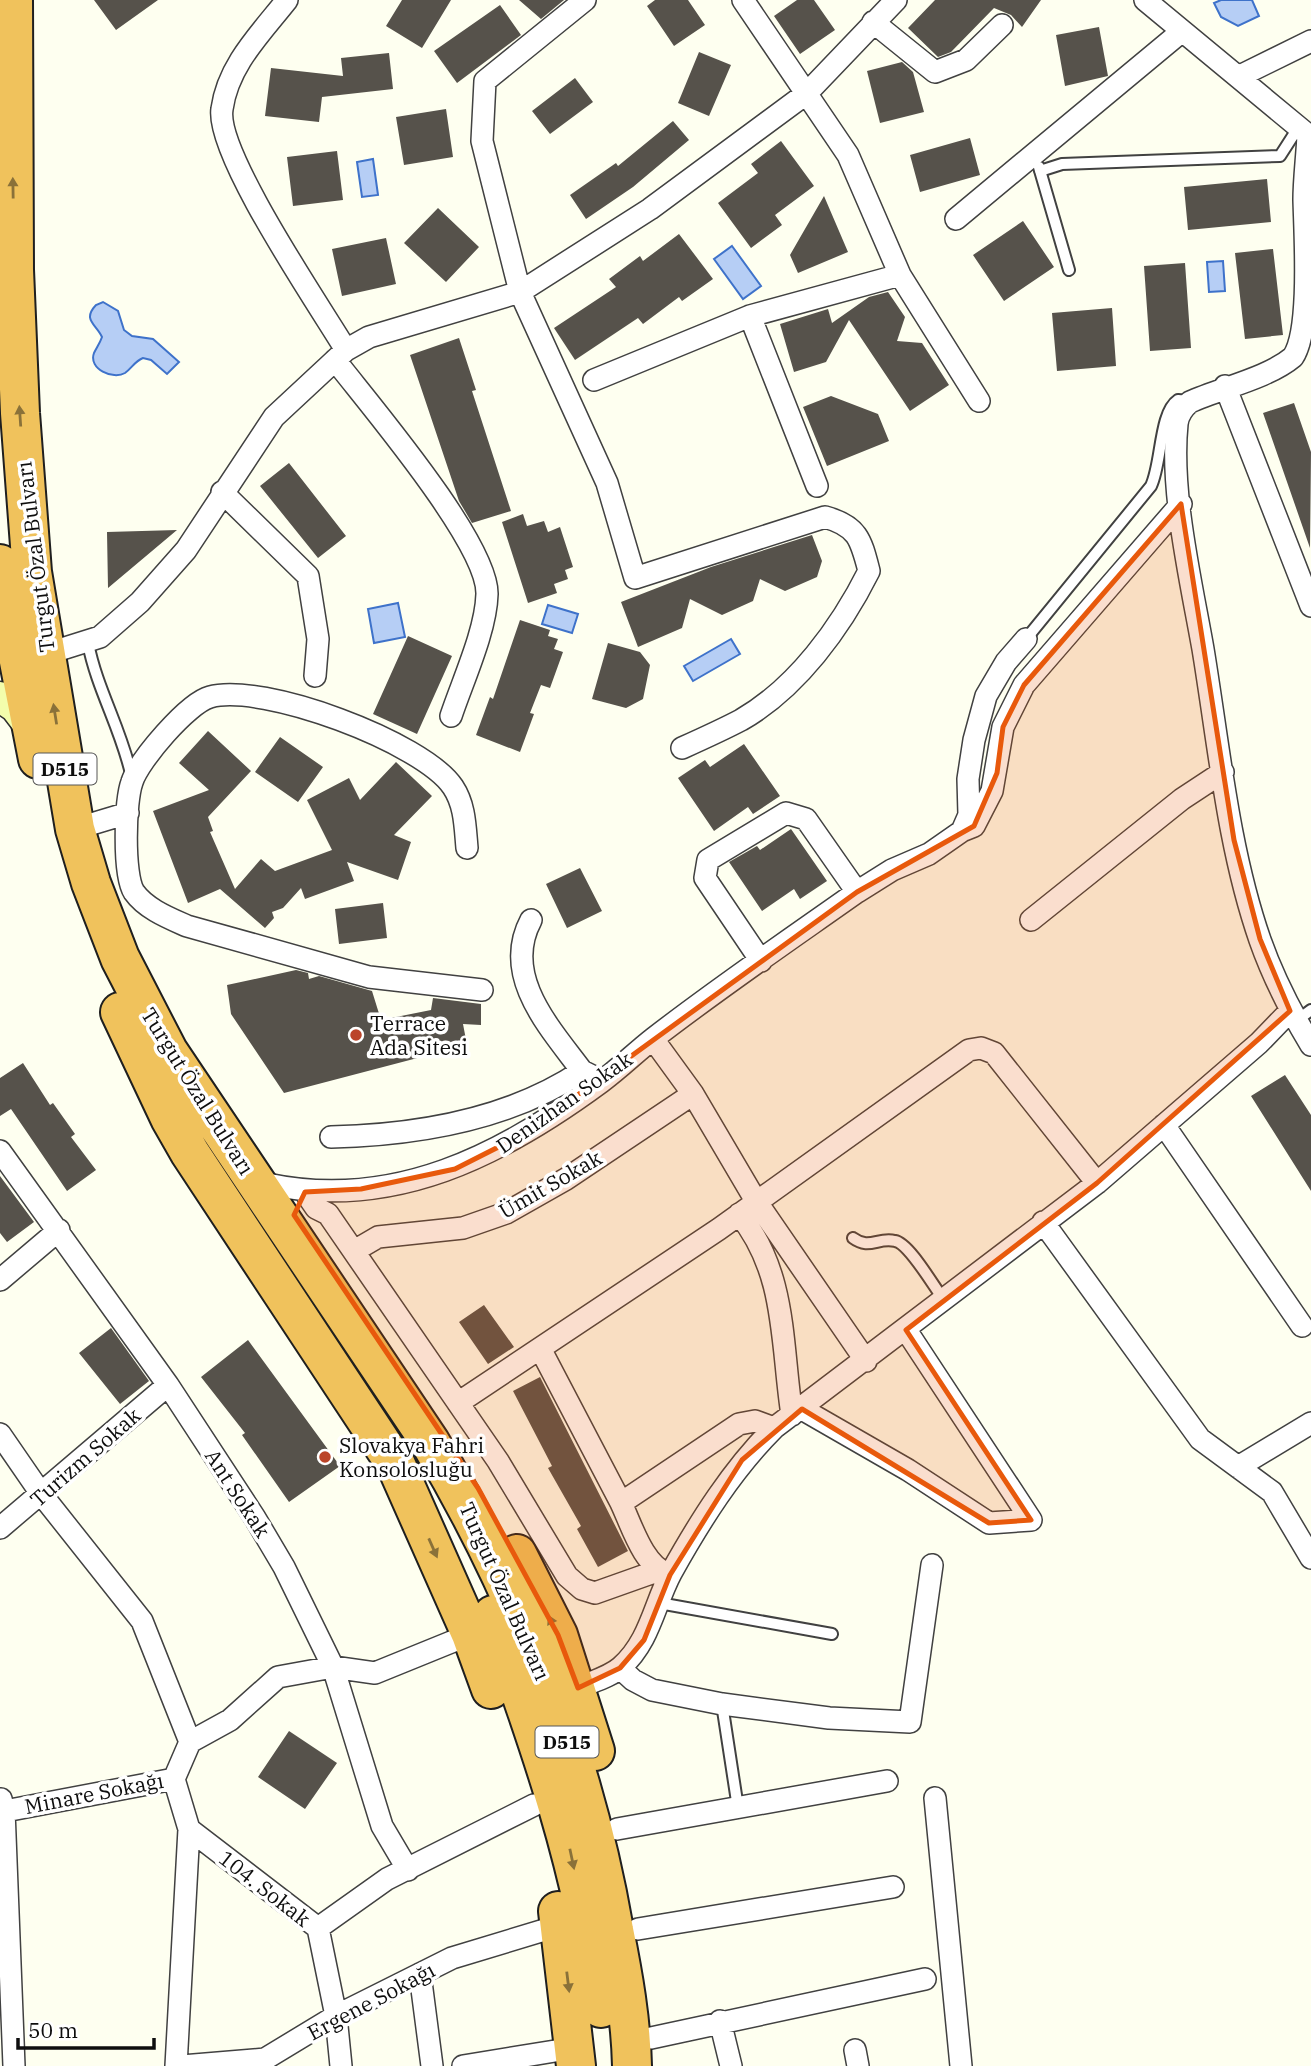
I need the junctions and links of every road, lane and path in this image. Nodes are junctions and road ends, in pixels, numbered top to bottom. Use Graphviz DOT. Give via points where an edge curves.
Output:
graph roads {
  1 [pos="13,0"];
  2 [pos="287,0"];
  3 [pos="585,0"];
  4 [pos="743,0"];
  5 [pos="896,0"];
  6 [pos="1145,0"];
  7 [pos="873,22"];
  8 [pos="1002,25"];
  9 [pos="1181,32"];
  10 [pos="1311,41"];
  11 [pos="1240,76"];
  12 [pos="807,93"];
  13 [pos="1306,133"];
  14 [pos="1038,163"];
  15 [pos="956,219"];
  16 [pos="1069,270"];
  17 [pos="900,275"];
  18 [pos="520,292"];
  19 [pos="1310,301"];
  20 [pos="750,316"];
  21 [pos="340,355"];
  22 [pos="594,380"];
  23 [pos="1225,386"];
  24 [pos="979,401"];
  25 [pos="1190,402"];
  26 [pos="817,486"];
  27 [pos="222,492"];
  28 [pos="1181,504"];
  29 [pos="0,564"];
  30 [pos="1311,606"];
  31 [pos="1026,639"];
  32 [pos="88,643"];
  33 [pos="20,653"];
  34 [pos="315,676"];
  35 [pos="0,697"];
  36 [pos="451,716"];
  37 [pos="31,728"];
  38 [pos="682,748"];
  39 [pos="1223,772"];
  40 [pos="132,780"];
  41 [pos="128,813"];
  42 [pos="75,829"];
  43 [pos="962,831"];
  44 [pos="467,848"];
  45 [pos="857,891"];
  46 [pos="531,920"];
  47 [pos="1031,920"];
  48 [pos="761,961"];
  49 [pos="482,990"];
  50 [pos="120,1013"];
  51 [pos="1299,1014"];
  52 [pos="653,1039"];
  53 [pos="1311,1045"];
  54 [pos="582,1071"];
  55 [pos="602,1081"];
  56 [pos="693,1094"];
  57 [pos="197,1097"];
  58 [pos="1164,1125"];
  59 [pos="331,1137"];
  60 [pos="0,1151"];
  61 [pos="1097,1183"];
  62 [pos="267,1184"];
  63 [pos="305,1192"];
  64 [pos="748,1208"];
  65 [pos="1043,1222"];
  66 [pos="59,1230"];
  67 [pos="302,1232"];
  68 [pos="853,1238"];
  69 [pos="354,1251"];
  70 [pos="0,1280"];
  71 [pos="943,1300"];
  72 [pos="1302,1326"];
  73 [pos="906,1330"];
  74 [pos="543,1354"];
  75 [pos="866,1361"];
  76 [pos="168,1385"];
  77 [pos="458,1403"];
  78 [pos="797,1412"];
  79 [pos="1311,1423"];
  80 [pos="774,1428"];
  81 [pos="0,1434"];
  82 [pos="1238,1467"];
  83 [pos="43,1495"];
  84 [pos="621,1503"];
  85 [pos="0,1528"];
  86 [pos="1311,1558"];
  87 [pos="932,1565"];
  88 [pos="664,1573"];
  89 [pos="659,1603"];
  90 [pos="471,1634"];
  91 [pos="832,1634"];
  92 [pos="332,1667"];
  93 [pos="620,1668"];
  94 [pos="578,1688"];
  95 [pos="722,1704"];
  96 [pos="190,1742"];
  97 [pos="174,1779"];
  98 [pos="887,1781"];
  99 [pos="935,1798"];
  100 [pos="534,1805"];
  101 [pos="1,1806"];
  102 [pos="737,1808"];
  103 [pos="189,1829"];
  104 [pos="617,1829"];
  105 [pos="408,1870"];
  106 [pos="893,1887"];
  107 [pos="561,1925"];
  108 [pos="318,1928"];
  109 [pos="638,1929"];
  110 [pos="419,1974"];
  111 [pos="925,1979"];
  112 [pos="336,2016"];
  113 [pos="720,2021"];
  114 [pos="645,2057"];
  115 [pos="565,2058"];
  116 [pos="265,2063"];
  117 [pos="14,2066"];
  118 [pos="176,2066"];
  119 [pos="182,2066"];
  120 [pos="341,2066"];
  121 [pos="432,2066"];
  122 [pos="463,2066"];
  123 [pos="607,2066"];
  124 [pos="731,2066"];
  125 [pos="961,2066"];
  33 -- 1 [label="highway, Turgut Özal Bulvarı / D515, one-way" via="32,572 14,270"];
  2 -- 21 [label="street" via="245,51 229,81 221,111 241,176"];
  3 -- 18 [label="street" via="485,81 482,141"];
  4 -- 12 [label="street"];
  5 -- 7 [label="street"];
  6 -- 9 [label="street"];
  7 -- 8 [label="street" via="935,72 966,60"];
  7 -- 12 [label="street"];
  9 -- 11 [label="street"];
  9 -- 14 [label="street"];
  10 -- 11 [label="street"];
  11 -- 13 [label="street"];
  12 -- 17 [label="street" via="848,155"];
  12 -- 18 [label="street" via="650,209"];
  13 -- 14 [label="lane" via="1280,156"];
  13 -- 19 [label="street" via="1304,197"];
  14 -- 15 [label="street"];
  14 -- 16 [label="lane"];
  17 -- 20 [label="street"];
  17 -- 24 [label="street"];
  18 -- 21 [label="street" via="369,337"];
  18 -- 38 [label="street" via="607,483 635,578 825,517 844,522 862,543 869,571 862,585 835,629 792,680 743,719"];
  19 -- 23 [label="street" via="1308,329 1300,350 1277,367"];
  20 -- 22 [label="street"];
  20 -- 26 [label="street"];
  21 -- 27 [label="street" via="274,417"];
  21 -- 36 [label="street" via="430,483 477,555 484,574 485,613"];
  23 -- 25 [label="street"];
  23 -- 30 [label="street"];
  25 -- 28 [label="street" via="1177,423"];
  25 -- 31 [label="lane" via="1178,400 1168,410 1151,486"];
  27 -- 32 [label="street" via="162,580 113,628"];
  27 -- 34 [label="street" via="308,576 318,639"];
  28 -- 39 [label="street"];
  28 -- 43 [label="street, Denizhan Sokak" via="1024,685 1003,727 992,791 974,826"];
  29 -- 33 [label="highway, Turgut Özal Bulvarı / D515"];
  31 -- 43 [label="street" via="986,696 968,779 969,816"];
  32 -- 33 [label="street"];
  32 -- 40 [label="lane" via="94,676 125,746"];
  33 -- 37 [label="highway, Turgut Özal Bulvarı / D515"];
  42 -- 33 [label="highway, Turgut Özal Bulvarı / D515, one-way"];
  35 -- 37 [label="street" via="15,707"];
  37 -- 50 [label="highway, Turgut Özal Bulvarı / D515" via="72,895"];
  39 -- 47 [label="street" via="1182,799"];
  39 -- 51 [label="street" via="1234,840 1260,939"];
  40 -- 41 [label="street"];
  40 -- 44 [label="street" via="192,706 210,697 256,696 361,728 413,752 451,784 462,804"];
  41 -- 42 [label="street"];
  41 -- 49 [label="street" via="128,878 144,903 169,918 369,977"];
  42 -- 57 [label="highway, Turgut Özal Bulvarı / D515" via="120,958"];
  43 -- 45 [label="street, Denizhan Sokak" via="929,854"];
  45 -- 48 [label="street, Denizhan Sokak"];
  45 -- 48 [label="street" via="806,819 786,813 708,860 705,878"];
  46 -- 54 [label="street" via="522,937 528,990"];
  48 -- 52 [label="street, Denizhan Sokak"];
  50 -- 90 [label="highway, one-way" via="190,1153 396,1465"];
  50 -- 123 [label="highway, Turgut Özal Bulvarı / D515, one-way" via="175,1107 411,1455 442,1507 493,1615 568,1841 599,1990"];
  51 -- 53 [label="street"];
  51 -- 58 [label="street"];
  52 -- 55 [label="street, Denizhan Sokak"];
  52 -- 56 [label="street"];
  54 -- 55 [label="street"];
  54 -- 59 [label="street" via="554,1090 465,1119 380,1136"];
  55 -- 63 [label="street, Denizhan Sokak" via="524,1134 455,1169 387,1186"];
  56 -- 64 [label="street"];
  56 -- 69 [label="street, Ümit Sokak" via="566,1179 506,1213 463,1228 378,1237"];
  57 -- 62 [label="highway"];
  57 -- 114 [label="highway, Turgut Özal Bulvarı / D515" via="467,1504 538,1660 576,1768"];
  58 -- 61 [label="street"];
  58 -- 72 [label="street"];
  60 -- 66 [label="street, Ant Sokak"];
  61 -- 64 [label="street" via="994,1053 981,1048 969,1050"];
  61 -- 65 [label="street"];
  62 -- 63 [label="street, Denizhan Sokak"];
  62 -- 67 [label="highway"];
  63 -- 67 [label="street" via="294,1215"];
  63 -- 69 [label="street" via="316,1208 328,1214"];
  64 -- 75 [label="street"];
  64 -- 77 [label="street"];
  64 -- 78 [label="street" via="779,1294"];
  65 -- 71 [label="street"];
  65 -- 82 [label="street" via="1200,1439"];
  66 -- 70 [label="street"];
  66 -- 76 [label="street, Ant Sokak"];
  94 -- 67 [label="highway, one-way" via="527,1573 471,1477"];
  68 -- 71 [label="lane" via="864,1244 892,1240 905,1246"];
  69 -- 77 [label="street"];
  71 -- 73 [label="street"];
  73 -- 75 [label="street"];
  73 -- 78 [label="street" via="1031,1520 989,1523 908,1470"];
  74 -- 84 [label="street"];
  75 -- 78 [label="street"];
  76 -- 83 [label="street, Turizm Sokak"];
  76 -- 92 [label="street, Ant Sokak" via="256,1518"];
  77 -- 88 [label="street" via="567,1576 582,1589 595,1593"];
  78 -- 80 [label="street"];
  79 -- 82 [label="street"];
  80 -- 84 [label="street" via="755,1421 739,1424"];
  80 -- 88 [label="street" via="742,1460"];
  81 -- 83 [label="street"];
  82 -- 86 [label="street" via="1272,1492"];
  83 -- 85 [label="street, Turizm Sokak"];
  83 -- 96 [label="street" via="142,1621"];
  84 -- 88 [label="street"];
  87 -- 95 [label="street" via="909,1722 829,1718"];
  88 -- 89 [label="street"];
  89 -- 91 [label="lane"];
  89 -- 93 [label="street" via="644,1640"];
  90 -- 92 [label="street" via="376,1673"];
  90 -- 100 [label="highway"];
  92 -- 96 [label="street" via="278,1677 230,1720"];
  92 -- 105 [label="street, Ant Sokak" via="382,1826"];
  93 -- 94 [label="street"];
  93 -- 95 [label="street" via="652,1690"];
  94 -- 104 [label="highway"];
  95 -- 102 [label="lane"];
  96 -- 97 [label="street, Minare Sokağı"];
  97 -- 101 [label="street, Minare Sokağı"];
  97 -- 103 [label="street"];
  98 -- 102 [label="street"];
  99 -- 125 [label="street"];
  100 -- 105 [label="street, 104. Sokak"];
  100 -- 107 [label="highway"];
  101 -- 117 [label="street"];
  102 -- 104 [label="street"];
  103 -- 108 [label="street, 104. Sokak"];
  103 -- 118 [label="street"];
  104 -- 109 [label="highway"];
  105 -- 108 [label="street, 104. Sokak" via="387,1879"];
  106 -- 109 [label="street"];
  107 -- 110 [label="street, Ergene Sokağı" via="452,1958"];
  107 -- 115 [label="highway, one-way"];
  108 -- 112 [label="street"];
  109 -- 114 [label="highway"];
  110 -- 112 [label="street, Ergene Sokağı"];
  110 -- 121 [label="street"];
  111 -- 113 [label="street"];
  112 -- 116 [label="street, Ergene Sokağı"];
  112 -- 120 [label="street"];
  113 -- 114 [label="street"];
  113 -- 124 [label="street"];
  115 -- 122 [label="street"];
  116 -- 119 [label="street, Ergene Sokağı"];
}
